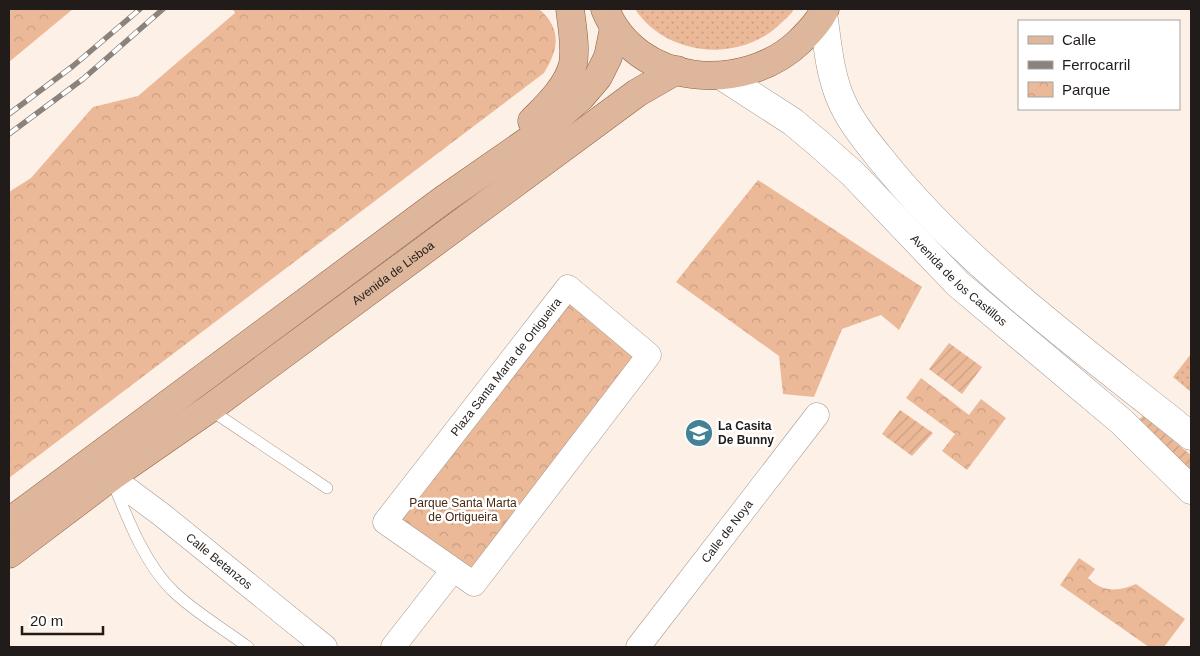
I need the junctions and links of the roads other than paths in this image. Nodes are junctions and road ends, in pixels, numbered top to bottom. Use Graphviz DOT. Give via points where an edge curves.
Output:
graph roads {
  1 [pos="570,9"];
  2 [pos="824,11"];
  3 [pos="610,18"];
  4 [pos="677,70"];
  5 [pos="722,76"];
  6 [pos="443,200"];
  7 [pos="210,409"];
  8 [pos="817,414"];
  9 [pos="1191,436"];
  10 [pos="103,468"];
  11 [pos="327,488"];
  12 [pos="1191,490"];
  13 [pos="9,522"];
  14 [pos="9,554"];
  15 [pos="453,570"];
  16 [pos="248,647"];
  17 [pos="325,647"];
  18 [pos="394,647"];
  19 [pos="638,647"];
  1 -- 6 [label="main road" via="573,64 562,86 545,109 515,138"];
  2 -- 5 [label="main road" via="811,30 770,62 749,71"];
  2 -- 9 [label="street" via="832,72 839,95 852,122 905,188 958,243"];
  3 -- 4 [label="main road" via="648,59"];
  3 -- 6 [label="main road, Avenida de Lisboa" via="608,57 598,77 581,98 545,129"];
  4 -- 5 [label="main road" via="697,76"];
  4 -- 7 [label="main road, Avenida de Lisboa" via="637,93"];
  5 -- 12 [label="street, Avenida de los Castillos" via="793,122 818,143 853,174 958,284 1122,422"];
  6 -- 10 [label="main road, Avenida de Lisboa"];
  7 -- 10 [label="main road, Avenida de Lisboa"];
  7 -- 11 [label="lane"];
  8 -- 19 [label="street, Calle de Noya"];
  10 -- 13 [label="main road, Avenida de Lisboa"];
  10 -- 14 [label="main road, Avenida de Lisboa"];
  10 -- 16 [label="lane" via="131,528 173,592"];
  10 -- 17 [label="street, Calle Betanzos"];
  15 -- 15 [label="street, Plaza Santa Marta de Ortigueira" via="474,584 649,355 568,287 385,522"];
  15 -- 18 [label="street"];
}
